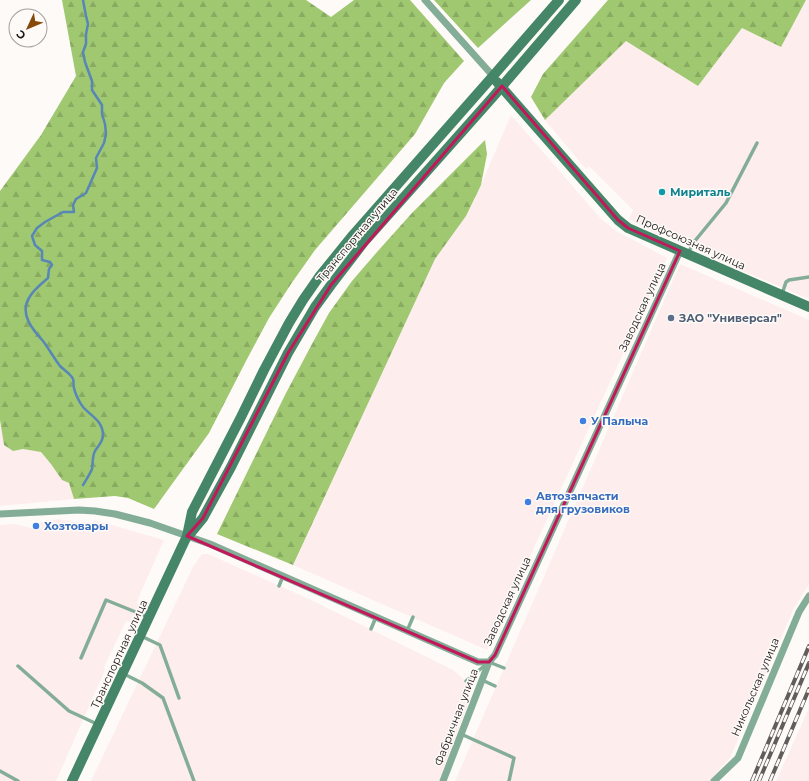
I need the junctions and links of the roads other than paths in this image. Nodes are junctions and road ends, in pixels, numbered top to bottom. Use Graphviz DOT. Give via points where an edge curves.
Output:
graph roads {
  1 [pos="425,0"];
  2 [pos="559,0"];
  3 [pos="576,0"];
  4 [pos="493,76"];
  5 [pos="502,86"];
  6 [pos="757,144"];
  7 [pos="684,252"];
  8 [pos="809,277"];
  9 [pos="782,295"];
  10 [pos="809,307"];
  11 [pos="0,514"];
  12 [pos="187,536"];
  13 [pos="283,576"];
  14 [pos="279,586"];
  15 [pos="809,596"];
  16 [pos="149,617"];
  17 [pos="376,617"];
  18 [pos="413,617"];
  19 [pos="371,630"];
  20 [pos="407,631"];
  21 [pos="141,635"];
  22 [pos="81,658"];
  23 [pos="489,662"];
  24 [pos="18,666"];
  25 [pos="504,668"];
  26 [pos="122,674"];
  27 [pos="482,680"];
  28 [pos="466,681"];
  29 [pos="495,686"];
  30 [pos="179,698"];
  31 [pos="98,725"];
  32 [pos="461,734"];
  33 [pos="0,771"];
  34 [pos="18,781"];
  35 [pos="72,781"];
  36 [pos="194,781"];
  37 [pos="443,781"];
  38 [pos="509,781"];
  39 [pos="714,781"];
  1 -- 4 [label="street"];
  2 -- 4 [label="street, Транспортная улица"];
  3 -- 5 [label="street, Транспортная улица"];
  4 -- 5 [label="street, Профсоюзная улица"];
  4 -- 12 [label="street, Транспортная улица" via="353,235 303,300 264,370 192,512"];
  5 -- 7 [label="street, Профсоюзная улица" via="618,220 628,228"];
  5 -- 12 [label="street, Транспортная улица" via="364,242 315,307 288,353 204,518"];
  6 -- 7 [label="lane" via="726,203"];
  7 -- 9 [label="street, Профсоюзная улица"];
  7 -- 23 [label="street, Заводская улица" via="495,655"];
  8 -- 9 [label="lane" via="786,282"];
  9 -- 10 [label="street, Профсоюзная улица"];
  11 -- 12 [label="street, Заводская улица" via="95,511 150,523"];
  12 -- 13 [label="street, Заводская улица"];
  12 -- 16 [label="street, Транспортная улица"];
  13 -- 14 [label="lane"];
  13 -- 17 [label="street, Заводская улица"];
  15 -- 39 [label="street, Никольская улица" via="799,612 738,758"];
  16 -- 21 [label="street, Транспортная улица"];
  16 -- 22 [label="lane" via="106,600"];
  17 -- 19 [label="lane"];
  17 -- 20 [label="street, Заводская улица"];
  18 -- 20 [label="lane"];
  20 -- 23 [label="street, Заводская улица" via="478,662"];
  21 -- 26 [label="street, Транспортная улица"];
  21 -- 30 [label="lane" via="160,645"];
  23 -- 25 [label="lane"];
  23 -- 27 [label="street, Фабричная улица"];
  23 -- 28 [label="lane"];
  24 -- 31 [label="lane" via="69,711"];
  26 -- 31 [label="street, Транспортная улица"];
  26 -- 36 [label="lane" via="142,683 163,698"];
  27 -- 29 [label="lane"];
  27 -- 32 [label="street, Фабричная улица"];
  31 -- 35 [label="street, Транспортная улица"];
  32 -- 37 [label="street, Фабричная улица"];
  32 -- 38 [label="lane" via="514,758"];
  33 -- 34 [label="lane"];
}
